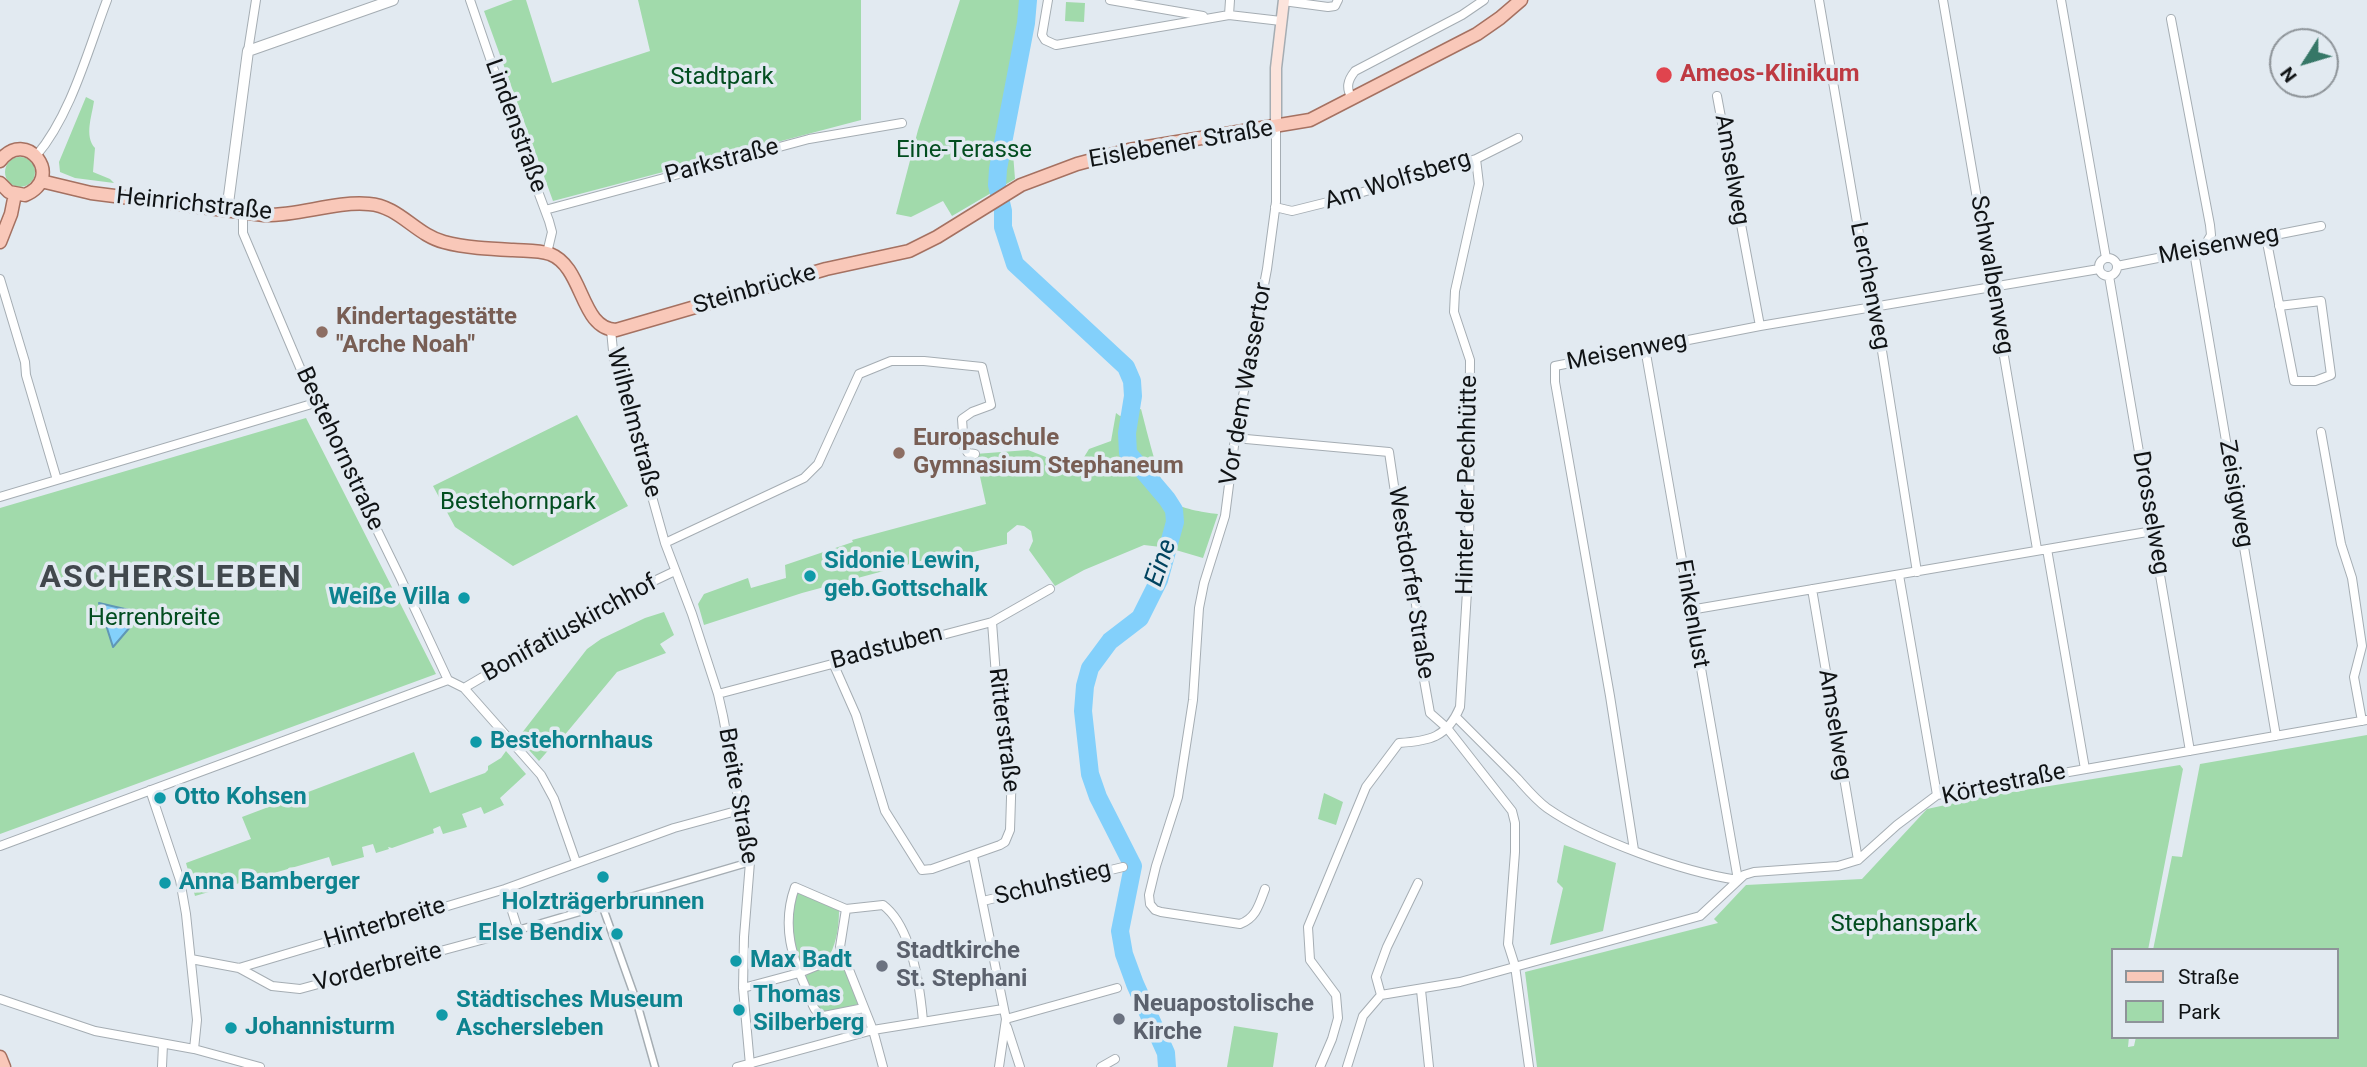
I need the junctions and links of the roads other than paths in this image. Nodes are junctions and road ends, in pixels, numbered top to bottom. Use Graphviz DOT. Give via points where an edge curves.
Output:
graph roads {
  1 [pos="107,0"];
  2 [pos="256,0"];
  3 [pos="393,0"];
  4 [pos="470,0"];
  5 [pos="1048,0"];
  6 [pos="1110,0"];
  7 [pos="1230,0"];
  8 [pos="1338,0"];
  9 [pos="1484,0"];
  10 [pos="1521,0"];
  11 [pos="1819,0"];
  12 [pos="1943,0"];
  13 [pos="2061,0"];
  14 [pos="1284,1"];
  15 [pos="1228,15"];
  16 [pos="1210,17"];
  17 [pos="2171,19"];
  18 [pos="1281,21"];
  19 [pos="248,51"];
  20 [pos="1717,96"];
  21 [pos="1352,99"];
  22 [pos="902,123"];
  23 [pos="1276,127"];
  24 [pos="1518,138"];
  25 [pos="36,156"];
  26 [pos="1476,159"];
  27 [pos="0,160"];
  28 [pos="41,181"];
  29 [pos="0,183"];
  30 [pos="15,194"];
  31 [pos="1275,207"];
  32 [pos="545,210"];
  33 [pos="227,211"];
  34 [pos="243,213"];
  35 [pos="2321,226"];
  36 [pos="2266,237"];
  37 [pos="0,242"];
  38 [pos="2198,251"];
  39 [pos="547,253"];
  40 [pos="901,254"];
  41 [pos="2106,258"];
  42 [pos="2117,266"];
  43 [pos="2099,269"];
  44 [pos="2109,276"];
  45 [pos="0,279"];
  46 [pos="1993,286"];
  47 [pos="1874,306"];
  48 [pos="2280,306"];
  49 [pos="1760,326"];
  50 [pos="611,330"];
  51 [pos="1645,348"];
  52 [pos="315,403"];
  53 [pos="2321,432"];
  54 [pos="1235,438"];
  55 [pos="975,454"];
  56 [pos="57,480"];
  57 [pos="0,497"];
  58 [pos="2153,531"];
  59 [pos="665,543"];
  60 [pos="2037,549"];
  61 [pos="2047,549"];
  62 [pos="675,571"];
  63 [pos="1917,572"];
  64 [pos="1899,575"];
  65 [pos="1050,589"];
  66 [pos="1812,589"];
  67 [pos="1690,610"];
  68 [pos="692,614"];
  69 [pos="992,622"];
  70 [pos="833,663"];
  71 [pos="448,680"];
  72 [pos="464,688"];
  73 [pos="718,694"];
  74 [pos="1455,717"];
  75 [pos="2364,721"];
  76 [pos="1447,728"];
  77 [pos="2276,736"];
  78 [pos="2190,751"];
  79 [pos="2085,769"];
  80 [pos="150,790"];
  81 [pos="1937,795"];
  82 [pos="740,810"];
  83 [pos="0,846"];
  84 [pos="1634,850"];
  85 [pos="973,856"];
  86 [pos="1858,860"];
  87 [pos="576,862"];
  88 [pos="750,862"];
  89 [pos="1123,867"];
  90 [pos="1738,880"];
  91 [pos="1418,883"];
  92 [pos="505,889"];
  93 [pos="1265,890"];
  94 [pos="983,901"];
  95 [pos="601,905"];
  96 [pos="846,909"];
  97 [pos="519,930"];
  98 [pos="843,956"];
  99 [pos="191,959"];
  100 [pos="1515,966"];
  101 [pos="239,968"];
  102 [pos="799,973"];
  103 [pos="743,988"];
  104 [pos="1117,988"];
  105 [pos="1421,990"];
  106 [pos="1381,995"];
  107 [pos="0,999"];
  108 [pos="864,1008"];
  109 [pos="1003,1009"];
  110 [pos="923,1021"];
  111 [pos="1005,1021"];
  112 [pos="873,1030"];
  113 [pos="163,1044"];
  114 [pos="194,1049"];
  115 [pos="0,1057"];
  116 [pos="1115,1059"];
  117 [pos="750,1065"];
  118 [pos="4,1067"];
  119 [pos="162,1067"];
  120 [pos="260,1067"];
  121 [pos="655,1067"];
  122 [pos="737,1067"];
  123 [pos="883,1067"];
  124 [pos="999,1067"];
  125 [pos="1020,1067"];
  126 [pos="1101,1067"];
  127 [pos="1320,1067"];
  128 [pos="1347,1067"];
  129 [pos="1429,1067"];
  130 [pos="1529,1067"];
  1 -- 25 [label="street" via="60,119"];
  2 -- 19 [label="street"];
  3 -- 19 [label="street"];
  4 -- 32 [label="street, Lindenstraße"];
  5 -- 16 [label="street" via="1042,35 1056,46"];
  6 -- 16 [label="street"];
  7 -- 15 [label="street"];
  8 -- 14 [label="street" via="1328,7"];
  9 -- 21 [label="street" via="1355,71 1347,87"];
  10 -- 21 [label="main road, Eislebener Straße" via="1477,34"];
  11 -- 47 [label="street, Lerchenweg"];
  12 -- 46 [label="street, Schwalbenweg"];
  13 -- 41 [label="street"];
  14 -- 18 [label="main road"];
  15 -- 16 [label="street"];
  15 -- 18 [label="street"];
  17 -- 38 [label="street, Zeisigweg" via="2210,225 2211,235"];
  18 -- 23 [label="main road"];
  19 -- 33 [label="street"];
  20 -- 49 [label="street, Amselweg"];
  21 -- 23 [label="main road, Eislebener Straße" via="1310,120"];
  22 -- 32 [label="street, Parkstraße" via="809,139"];
  23 -- 31 [label="street, Vor dem Wassertor"];
  23 -- 40 [label="main road, Eislebener Straße" via="1115,153 1046,174"];
  24 -- 26 [label="street, Am Wolfsberg"];
  25 -- 27 [label="main road" via="18,149"];
  25 -- 28 [label="main road" via="42,166"];
  26 -- 31 [label="street, Am Wolfsberg" via="1302,210"];
  26 -- 74 [label="street, Hinter der Pechhütte" via="1479,184 1454,312 1470,360 1471,474 1460,707"];
  28 -- 30 [label="main road" via="31,192"];
  28 -- 33 [label="main road, Heinrichstraße"];
  29 -- 30 [label="main road"];
  30 -- 37 [label="main road"];
  31 -- 54 [label="street, Vor dem Wassertor"];
  32 -- 39 [label="street, Lindenstraße" via="552,232"];
  33 -- 34 [label="main road, Heinrichstraße"];
  34 -- 39 [label="main road, Heinrichstraße" via="278,216 376,204 444,243"];
  34 -- 52 [label="street, Bestehornstraße" via="243,233"];
  35 -- 36 [label="street, Meisenweg"];
  36 -- 38 [label="street, Meisenweg"];
  36 -- 48 [label="street"];
  38 -- 42 [label="street, Meisenweg"];
  38 -- 77 [label="street, Zeisigweg"];
  39 -- 50 [label="main road, Wilhelmstraße" via="565,264 595,321"];
  40 -- 50 [label="main road, Steinbrücke" via="818,272"];
  41 -- 42 [label="street"];
  41 -- 43 [label="street"];
  42 -- 44 [label="street"];
  43 -- 44 [label="street"];
  43 -- 46 [label="street, Meisenweg"];
  44 -- 58 [label="street, Drosselweg"];
  45 -- 56 [label="street"];
  46 -- 47 [label="street, Meisenweg"];
  46 -- 60 [label="street, Schwalbenweg"];
  47 -- 49 [label="street, Meisenweg"];
  47 -- 63 [label="street, Lerchenweg"];
  48 -- 48 [label="street" via="2294,381 2331,375 2321,301"];
  49 -- 51 [label="street, Meisenweg"];
  50 -- 59 [label="street, Wilhelmstraße" via="614,361"];
  51 -- 67 [label="street, Finkenlust"];
  51 -- 84 [label="street, Meisenweg" via="1555,366"];
  52 -- 56 [label="street"];
  52 -- 71 [label="street, Bestehornstraße"];
  53 -- 75 [label="street" via="2341,544 2352,578 2362,646 2354,677"];
  54 -- 76 [label="street, Westdorfer Straße" via="1389,452 1430,713"];
  54 -- 93 [label="street, Vor dem Wassertor" via="1225,516 1199,608 1193,700 1178,797 1149,895 1155,910 1240,924 1250,920"];
  55 -- 59 [label="street" via="964,447 962,419 991,405 982,367 891,361 859,374 814,470 773,494"];
  56 -- 57 [label="street"];
  58 -- 61 [label="street"];
  58 -- 78 [label="street, Drosselweg"];
  59 -- 62 [label="street, Wilhelmstraße"];
  60 -- 61 [label="street"];
  60 -- 63 [label="street"];
  61 -- 79 [label="street"];
  62 -- 68 [label="street, Wilhelmstraße"];
  62 -- 72 [label="street, Bonifatiuskirchhof" via="610,602"];
  63 -- 64 [label="street"];
  64 -- 66 [label="street"];
  64 -- 81 [label="street"];
  65 -- 69 [label="street, Badstuben"];
  66 -- 67 [label="street"];
  66 -- 86 [label="street, Amselweg"];
  67 -- 90 [label="street, Finkenlust"];
  68 -- 73 [label="street, Breite Straße"];
  69 -- 70 [label="street, Badstuben"];
  69 -- 85 [label="street, Ritterstraße" via="996,690 1012,767 1012,808 1008,837"];
  70 -- 73 [label="street, Badstuben"];
  70 -- 85 [label="street" via="856,715 885,811 922,870"];
  71 -- 72 [label="street"];
  71 -- 80 [label="street"];
  72 -- 87 [label="street" via="541,775"];
  73 -- 82 [label="street, Breite Straße"];
  74 -- 76 [label="street, Hinter der Pechhütte"];
  74 -- 84 [label="street" via="1546,807"];
  75 -- 77 [label="street, Körtestraße"];
  76 -- 100 [label="street" via="1512,811 1515,852 1508,944"];
  76 -- 127 [label="street" via="1427,741 1399,743 1366,788 1308,927 1310,960 1336,995 1338,1018"];
  77 -- 78 [label="street, Körtestraße"];
  78 -- 79 [label="street, Körtestraße"];
  79 -- 81 [label="street, Körtestraße"];
  80 -- 83 [label="street"];
  80 -- 99 [label="street" via="180,880"];
  81 -- 86 [label="street, Körtestraße"];
  82 -- 87 [label="street, Hinterbreite"];
  82 -- 88 [label="street, Breite Straße"];
  84 -- 90 [label="street" via="1676,866"];
  85 -- 94 [label="street"];
  86 -- 90 [label="street, Körtestraße" via="1838,866 1754,872"];
  87 -- 92 [label="street, Hinterbreite"];
  88 -- 95 [label="street, Vorderbreite"];
  88 -- 103 [label="street, Breite Straße"];
  89 -- 94 [label="street, Schuhstieg"];
  90 -- 100 [label="street, Körtestraße" via="1700,916"];
  91 -- 106 [label="street" via="1376,977"];
  92 -- 97 [label="street"];
  92 -- 101 [label="street, Hinterbreite"];
  94 -- 109 [label="street"];
  95 -- 97 [label="street, Vorderbreite"];
  95 -- 121 [label="street"];
  96 -- 98 [label="street" via="840,947"];
  96 -- 102 [label="street" via="795,887 788,920"];
  96 -- 110 [label="street" via="883,905 892,912 907,942"];
  97 -- 101 [label="street, Vorderbreite" via="300,989 272,986"];
  98 -- 102 [label="street"];
  98 -- 108 [label="street"];
  99 -- 101 [label="street, Hinterbreite"];
  99 -- 114 [label="street" via="197,1020"];
  100 -- 105 [label="street, Körtestraße"];
  100 -- 130 [label="street"];
  102 -- 103 [label="street"];
  102 -- 108 [label="street" via="819,1014"];
  103 -- 117 [label="street, Breite Straße"];
  104 -- 111 [label="street"];
  105 -- 106 [label="street, Körtestraße"];
  105 -- 129 [label="street"];
  106 -- 128 [label="street" via="1363,1016"];
  107 -- 113 [label="street" via="75,1025"];
  108 -- 112 [label="street"];
  109 -- 110 [label="street"];
  109 -- 111 [label="street"];
  110 -- 112 [label="street"];
  111 -- 124 [label="street"];
  111 -- 125 [label="street"];
  112 -- 117 [label="street"];
  112 -- 123 [label="street"];
  113 -- 114 [label="street"];
  113 -- 119 [label="street"];
  114 -- 120 [label="street"];
  115 -- 118 [label="main road"];
  116 -- 126 [label="street"];
  117 -- 122 [label="street"];
}
